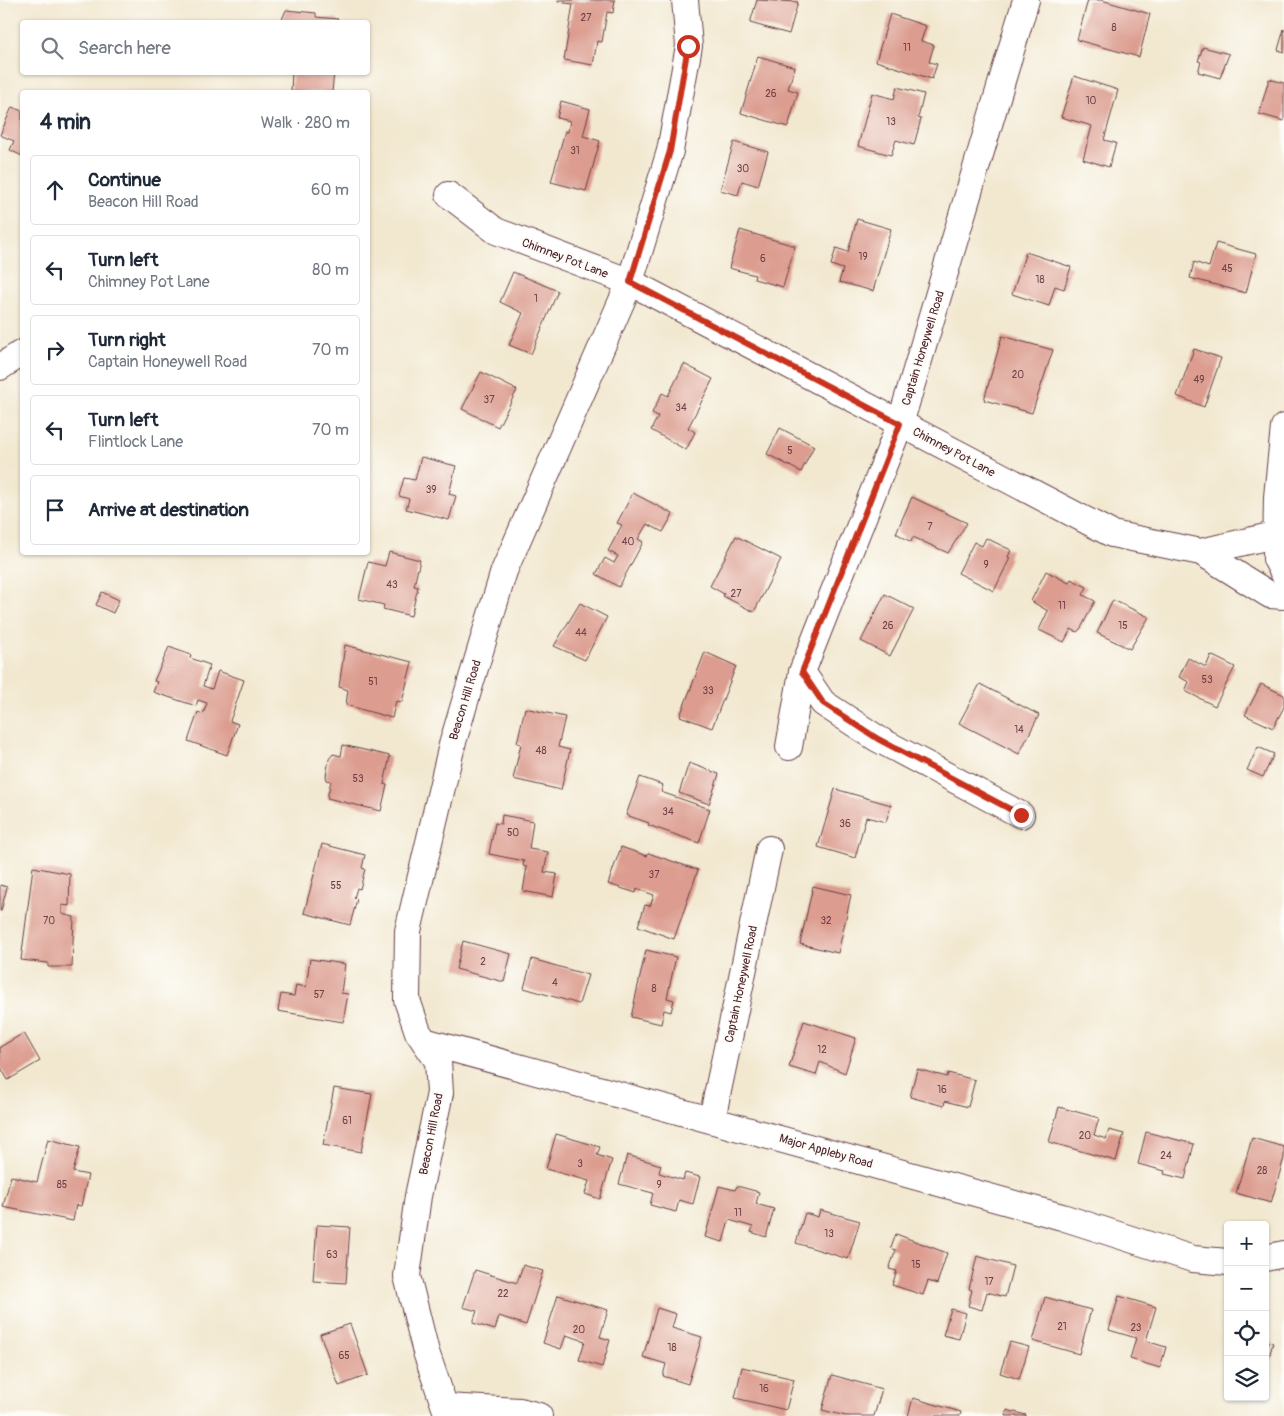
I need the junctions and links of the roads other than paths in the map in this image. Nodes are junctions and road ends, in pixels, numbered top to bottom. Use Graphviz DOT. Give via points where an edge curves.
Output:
graph roads {
  1 [pos="685,0"];
  2 [pos="1026,0"];
  3 [pos="450,195"];
  4 [pos="630,282"];
  5 [pos="20,354"];
  6 [pos="0,367"];
  7 [pos="900,424"];
  8 [pos="1284,427"];
  9 [pos="1281,536"];
  10 [pos="1201,552"];
  11 [pos="1284,574"];
  12 [pos="1284,596"];
  13 [pos="802,672"];
  14 [pos="789,748"];
  15 [pos="1021,815"];
  16 [pos="769,849"];
  17 [pos="424,1041"];
  18 [pos="712,1119"];
  19 [pos="1284,1254"];
  20 [pos="1269,1257"];
  21 [pos="1224,1262"];
  22 [pos="446,1412"];
  23 [pos="539,1416"];
  1 -- 4 [label="street, Beacon Hill Road" via="688,46 670,151"];
  2 -- 7 [label="street, Captain Honeywell Road"];
  3 -- 4 [label="street, Chimney Pot Lane" via="496,231"];
  4 -- 7 [label="street, Chimney Pot Lane"];
  4 -- 17 [label="street, Beacon Hill Road" via="504,570 452,745 408,931 408,1000"];
  5 -- 6 [label="street"];
  7 -- 10 [label="street, Chimney Pot Lane" via="1112,534"];
  7 -- 13 [label="street, Captain Honeywell Road"];
  8 -- 9 [label="street" via="1278,497"];
  9 -- 10 [label="street, Chimney Pot Lane"];
  9 -- 11 [label="street" via="1276,559"];
  10 -- 12 [label="street, Chimney Pot Lane" via="1270,596"];
  13 -- 14 [label="street, Captain Honeywell Road"];
  13 -- 15 [label="street" via="823,703 878,739"];
  16 -- 18 [label="street, Captain Honeywell Road"];
  17 -- 18 [label="street, Major Appleby Road"];
  17 -- 22 [label="street, Beacon Hill Road" via="438,1061 440,1093 418,1196 407,1276 426,1352"];
  18 -- 21 [label="street, Major Appleby Road" via="1062,1217 1193,1259"];
  19 -- 20 [label="street"];
  22 -- 23 [label="street" via="520,1412"];
}
